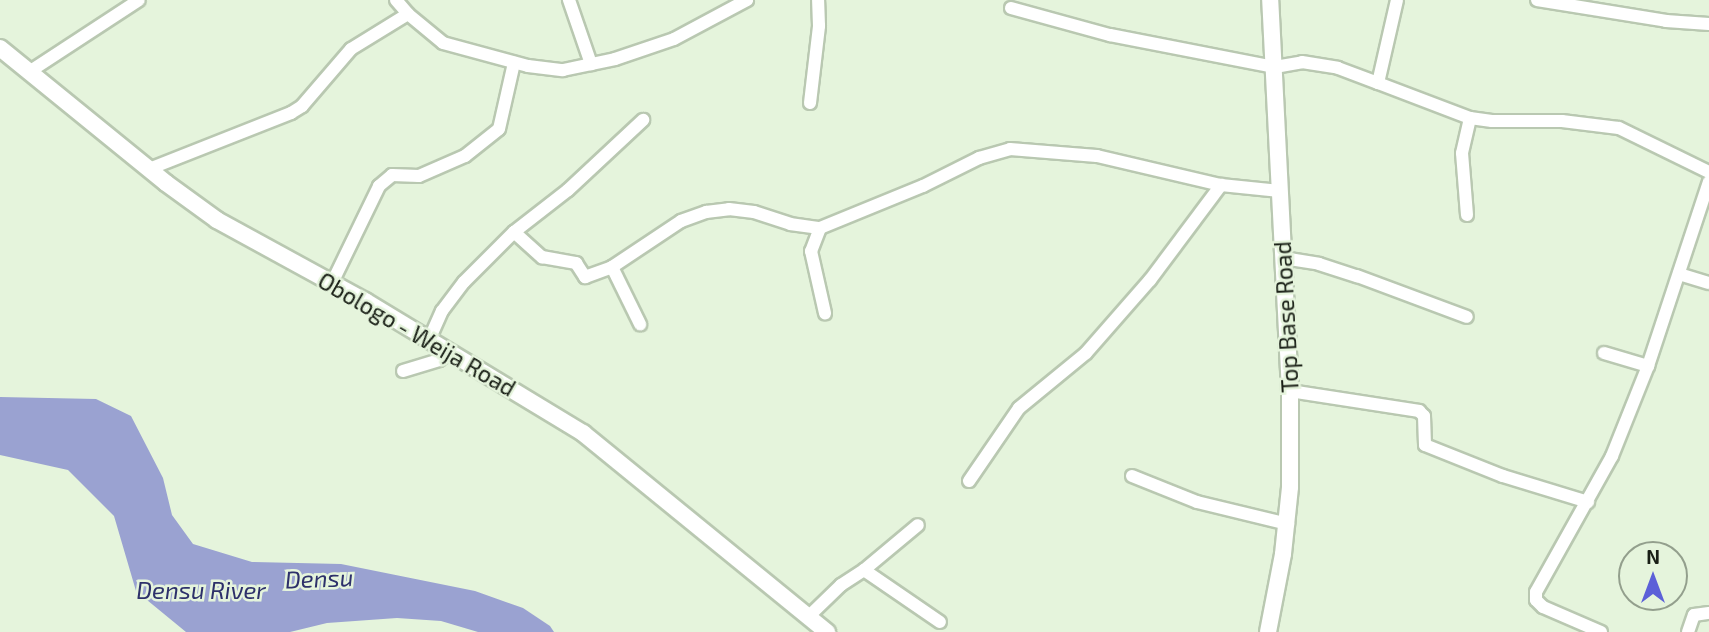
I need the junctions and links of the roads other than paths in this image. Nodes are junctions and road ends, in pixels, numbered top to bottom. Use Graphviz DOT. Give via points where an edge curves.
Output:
graph roads {
  1 [pos="139,0"];
  2 [pos="396,0"];
  3 [pos="569,0"];
  4 [pos="747,0"];
  5 [pos="817,0"];
  6 [pos="1270,0"];
  7 [pos="1397,0"];
  8 [pos="1537,0"];
  9 [pos="1011,8"];
  10 [pos="408,14"];
  11 [pos="1709,24"];
  12 [pos="0,48"];
  13 [pos="514,63"];
  14 [pos="591,64"];
  15 [pos="1275,66"];
  16 [pos="29,72"];
  17 [pos="1378,83"];
  18 [pos="810,103"];
  19 [pos="1471,118"];
  20 [pos="643,120"];
  21 [pos="149,169"];
  22 [pos="1709,172"];
  23 [pos="1709,182"];
  24 [pos="1221,185"];
  25 [pos="1280,191"];
  26 [pos="1467,215"];
  27 [pos="820,228"];
  28 [pos="514,232"];
  29 [pos="1283,258"];
  30 [pos="612,267"];
  31 [pos="1679,274"];
  32 [pos="332,283"];
  33 [pos="1709,284"];
  34 [pos="825,313"];
  35 [pos="1466,317"];
  36 [pos="640,324"];
  37 [pos="429,340"];
  38 [pos="449,352"];
  39 [pos="1604,353"];
  40 [pos="1648,366"];
  41 [pos="403,371"];
  42 [pos="1290,391"];
  43 [pos="1132,476"];
  44 [pos="969,481"];
  45 [pos="1588,502"];
  46 [pos="1288,524"];
  47 [pos="918,525"];
  48 [pos="864,570"];
  49 [pos="1709,614"];
  50 [pos="808,617"];
  51 [pos="940,622"];
  52 [pos="827,632"];
  53 [pos="1268,632"];
  54 [pos="1601,632"];
  55 [pos="1688,632"];
  1 -- 16 [label="street"];
  2 -- 10 [label="street"];
  3 -- 14 [label="street"];
  4 -- 14 [label="street" via="674,39"];
  5 -- 18 [label="street" via="818,37"];
  6 -- 15 [label="street, Top Base Road"];
  7 -- 17 [label="street"];
  8 -- 11 [label="street"];
  9 -- 15 [label="street" via="1086,29"];
  10 -- 13 [label="street" via="443,43"];
  10 -- 21 [label="street" via="351,49 291,113"];
  12 -- 16 [label="street, Obologo - Weija Road"];
  13 -- 14 [label="street" via="563,70"];
  13 -- 32 [label="street" via="499,128 465,156 419,176 392,175 379,186"];
  15 -- 17 [label="street" via="1302,62"];
  15 -- 25 [label="street, Top Base Road"];
  16 -- 21 [label="street, Obologo - Weija Road"];
  17 -- 19 [label="street"];
  19 -- 22 [label="street" via="1619,128"];
  19 -- 26 [label="street" via="1462,153"];
  20 -- 28 [label="street" via="568,190"];
  21 -- 32 [label="street, Obologo - Weija Road" via="217,220"];
  23 -- 31 [label="street"];
  24 -- 25 [label="street"];
  24 -- 27 [label="street" via="1097,156 1010,149 979,158"];
  24 -- 44 [label="street" via="1150,280 1086,353 1019,408"];
  25 -- 29 [label="street, Top Base Road"];
  27 -- 30 [label="street" via="754,212 706,212 681,221"];
  27 -- 34 [label="street" via="811,251"];
  28 -- 30 [label="street" via="542,257 576,262 585,277"];
  28 -- 37 [label="street" via="453,294"];
  29 -- 35 [label="street" via="1357,275"];
  29 -- 42 [label="street, Top Base Road"];
  30 -- 36 [label="street"];
  31 -- 33 [label="street"];
  31 -- 40 [label="street"];
  32 -- 37 [label="street, Obologo - Weija Road"];
  37 -- 38 [label="street, Obologo - Weija Road"];
  38 -- 41 [label="street" via="439,360"];
  38 -- 50 [label="street, Obologo - Weija Road" via="583,433"];
  39 -- 40 [label="street"];
  40 -- 45 [label="street"];
  42 -- 45 [label="street" via="1419,411 1424,416 1426,445 1503,476"];
  42 -- 46 [label="street, Top Base Road"];
  43 -- 46 [label="street" via="1197,502"];
  45 -- 54 [label="street" via="1536,592 1536,600"];
  46 -- 53 [label="street, Top Base Road"];
  47 -- 48 [label="street"];
  48 -- 50 [label="street"];
  48 -- 51 [label="street"];
  49 -- 55 [label="street" via="1694,615"];
  50 -- 52 [label="street, Obologo - Weija Road"];
}
